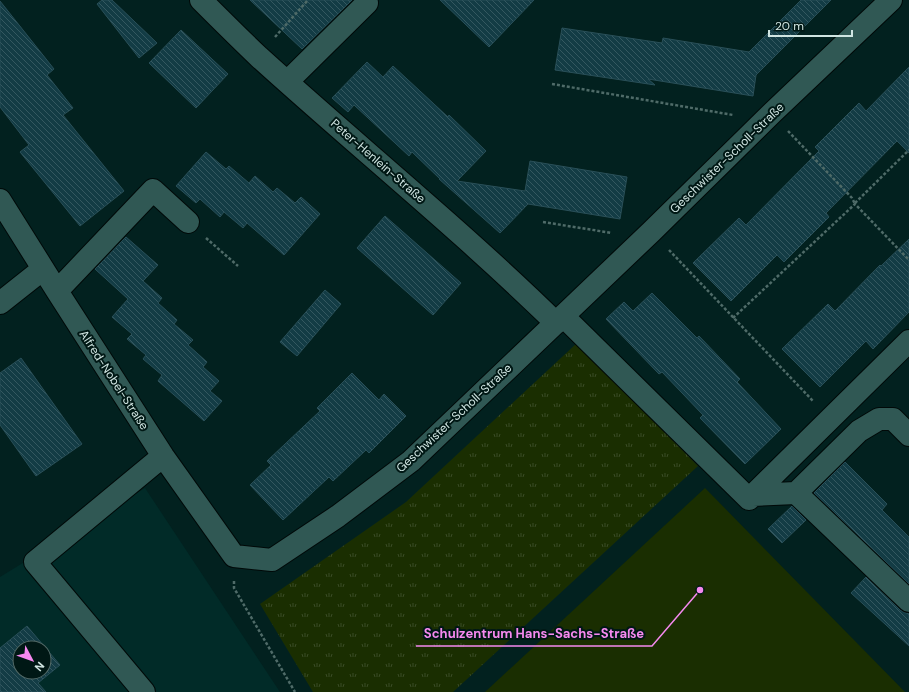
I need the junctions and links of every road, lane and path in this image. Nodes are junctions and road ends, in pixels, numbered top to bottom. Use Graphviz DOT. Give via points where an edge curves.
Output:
graph roads {
  1 [pos="200,0"];
  2 [pos="308,0"];
  3 [pos="890,0"];
  4 [pos="367,3"];
  5 [pos="258,55"];
  6 [pos="287,82"];
  7 [pos="552,84"];
  8 [pos="769,117"];
  9 [pos="909,150"];
  10 [pos="0,200"];
  11 [pos="855,203"];
  12 [pos="188,222"];
  13 [pos="543,222"];
  14 [pos="648,235"];
  15 [pos="909,260"];
  16 [pos="238,266"];
  17 [pos="43,269"];
  18 [pos="57,291"];
  19 [pos="0,303"];
  20 [pos="733,318"];
  21 [pos="559,319"];
  22 [pos="909,341"];
  23 [pos="830,419"];
  24 [pos="909,435"];
  25 [pos="163,456"];
  26 [pos="796,493"];
  27 [pos="753,495"];
  28 [pos="234,556"];
  29 [pos="909,601"];
  30 [pos="144,692"];
  31 [pos="295,692"];
  1 -- 5 [label="street, Peter-Henlein-Straße"];
  2 -- 5 [label="path"];
  3 -- 8 [label="street, Geschwister-Scholl-Straße"];
  4 -- 6 [label="street"];
  5 -- 6 [label="street, Peter-Henlein-Straße"];
  6 -- 21 [label="street, Peter-Henlein-Straße" via="526,294"];
  7 -- 8 [label="path"];
  8 -- 11 [label="path"];
  8 -- 14 [label="street, Geschwister-Scholl-Straße"];
  9 -- 11 [label="path"];
  10 -- 17 [label="street, Alfred-Nobel-Straße"];
  11 -- 15 [label="path"];
  11 -- 20 [label="path"];
  12 -- 16 [label="path"];
  12 -- 18 [label="street" via="153,190"];
  13 -- 14 [label="path"];
  14 -- 20 [label="path"];
  14 -- 21 [label="street, Geschwister-Scholl-Straße"];
  17 -- 18 [label="street, Alfred-Nobel-Straße"];
  17 -- 19 [label="street"];
  18 -- 25 [label="street, Alfred-Nobel-Straße"];
  20 -- 23 [label="path"];
  21 -- 27 [label="street" via="749,499"];
  21 -- 28 [label="street, Geschwister-Scholl-Straße" via="411,461 338,516 272,560"];
  22 -- 23 [label="street"];
  23 -- 27 [label="street"];
  24 -- 26 [label="street" via="893,419 879,420 859,431"];
  25 -- 28 [label="street, Alfred-Nobel-Straße"];
  25 -- 30 [label="street" via="35,562"];
  26 -- 27 [label="street"];
  26 -- 29 [label="street"];
  28 -- 31 [label="path" via="234,588"];
}
